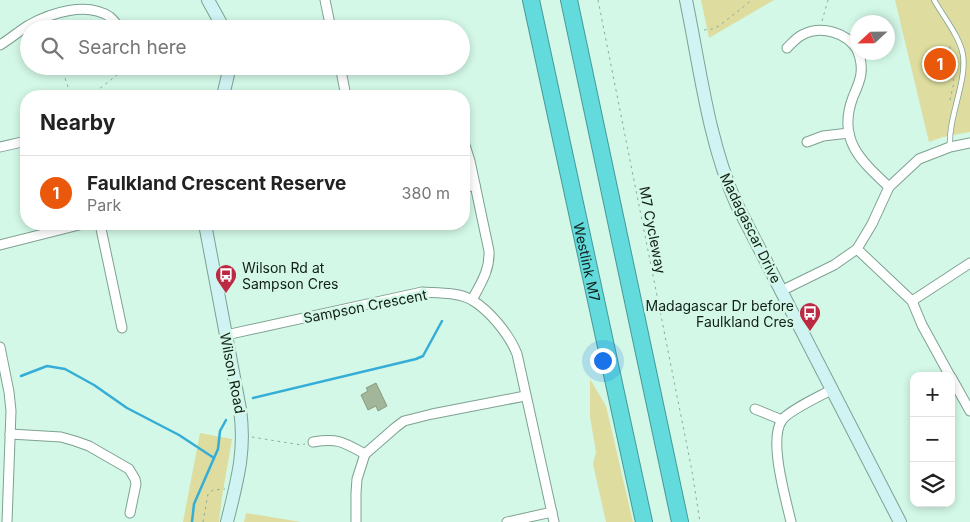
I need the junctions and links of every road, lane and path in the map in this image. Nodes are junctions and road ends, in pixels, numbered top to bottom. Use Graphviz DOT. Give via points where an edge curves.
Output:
graph roads {
  1 [pos="208,0"];
  2 [pos="328,0"];
  3 [pos="531,0"];
  4 [pos="569,0"];
  5 [pos="598,0"];
  6 [pos="686,0"];
  7 [pos="752,0"];
  8 [pos="828,0"];
  9 [pos="934,0"];
  10 [pos="39,20"];
  11 [pos="113,20"];
  12 [pos="219,20"];
  13 [pos="331,20"];
  14 [pos="704,30"];
  15 [pos="820,31"];
  16 [pos="20,32"];
  17 [pos="958,41"];
  18 [pos="850,44"];
  19 [pos="0,45"];
  20 [pos="788,48"];
  21 [pos="860,60"];
  22 [pos="64,75"];
  23 [pos="117,75"];
  24 [pos="228,75"];
  25 [pos="342,75"];
  26 [pos="69,90"];
  27 [pos="98,90"];
  28 [pos="224,90"];
  29 [pos="345,90"];
  30 [pos="950,100"];
  31 [pos="849,133"];
  32 [pos="20,142"];
  33 [pos="807,142"];
  34 [pos="970,143"];
  35 [pos="0,147"];
  36 [pos="950,147"];
  37 [pos="470,161"];
  38 [pos="475,185"];
  39 [pos="470,186"];
  40 [pos="888,187"];
  41 [pos="60,230"];
  42 [pos="101,230"];
  43 [pos="205,230"];
  44 [pos="0,245"];
  45 [pos="857,249"];
  46 [pos="970,263"];
  47 [pos="781,290"];
  48 [pos="472,300"];
  49 [pos="912,301"];
  50 [pos="122,328"];
  51 [pos="226,335"];
  52 [pos="0,347"];
  53 [pos="949,372"];
  54 [pos="955,383"];
  55 [pos="832,390"];
  56 [pos="525,396"];
  57 [pos="755,409"];
  58 [pos="970,411"];
  59 [pos="782,420"];
  60 [pos="10,434"];
  61 [pos="252,437"];
  62 [pos="313,442"];
  63 [pos="365,454"];
  64 [pos="226,489"];
  65 [pos="4,492"];
  66 [pos="552,512"];
  67 [pos="130,513"];
  68 [pos="7,522"];
  69 [pos="203,522"];
  70 [pos="227,522"];
  71 [pos="356,522"];
  72 [pos="507,522"];
  73 [pos="554,522"];
  74 [pos="644,522"];
  75 [pos="680,522"];
  76 [pos="700,522"];
  77 [pos="791,522"];
  78 [pos="900,522"];
  1 -- 12 [label="street"];
  2 -- 13 [label="street"];
  3 -- 74 [label="highway, Westlink M7"];
  4 -- 75 [label="highway"];
  5 -- 76 [label="path, M7 Cycleway"];
  6 -- 47 [label="street, Madagascar Drive" via="720,164 736,203"];
  7 -- 14 [label="path" via="719,26"];
  8 -- 15 [label="path"];
  9 -- 17 [label="lane"];
  10 -- 11 [label="street" via="88,9"];
  15 -- 18 [label="street" via="836,33"];
  15 -- 20 [label="street" via="802,35"];
  16 -- 19 [label="street"];
  17 -- 30 [label="path" via="950,46 954,82"];
  17 -- 36 [label="lane" via="964,67 950,129"];
  21 -- 31 [label="street" via="862,76 851,105"];
  22 -- 26 [label="path"];
  23 -- 27 [label="path"];
  24 -- 28 [label="street"];
  25 -- 29 [label="street"];
  31 -- 33 [label="street" via="823,136"];
  31 -- 40 [label="street" via="860,159"];
  32 -- 35 [label="street"];
  34 -- 36 [label="street"];
  36 -- 40 [label="street" via="919,159"];
  37 -- 38 [label="street"];
  38 -- 39 [label="street"];
  38 -- 48 [label="street" via="490,262"];
  40 -- 45 [label="street"];
  41 -- 44 [label="street"];
  42 -- 50 [label="street"];
  43 -- 51 [label="street, Wilson Road"];
  45 -- 47 [label="street" via="834,265"];
  45 -- 49 [label="street"];
  46 -- 49 [label="street"];
  47 -- 55 [label="street, Madagascar Drive"];
  48 -- 51 [label="street, Sampson Crescent" via="451,294 422,292"];
  48 -- 56 [label="street, Sampson Crescent" via="503,328 512,341"];
  49 -- 53 [label="street"];
  51 -- 70 [label="street, Wilson Road" via="243,437 240,468"];
  52 -- 60 [label="street" via="10,401"];
  54 -- 58 [label="street"];
  55 -- 59 [label="street"];
  55 -- 78 [label="street, Madagascar Drive"];
  56 -- 63 [label="street" via="404,421"];
  56 -- 66 [label="street, Sampson Crescent"];
  57 -- 59 [label="street"];
  59 -- 77 [label="street" via="776,438 778,462"];
  60 -- 65 [label="street"];
  60 -- 67 [label="street" via="75,441 130,469 136,484"];
  61 -- 62 [label="path" via="301,444"];
  62 -- 63 [label="street" via="331,439"];
  63 -- 71 [label="street" via="356,486"];
  64 -- 69 [label="path" via="213,490 208,494"];
  65 -- 68 [label="street"];
  66 -- 72 [label="street"];
  66 -- 73 [label="street, Sampson Crescent"];
}
